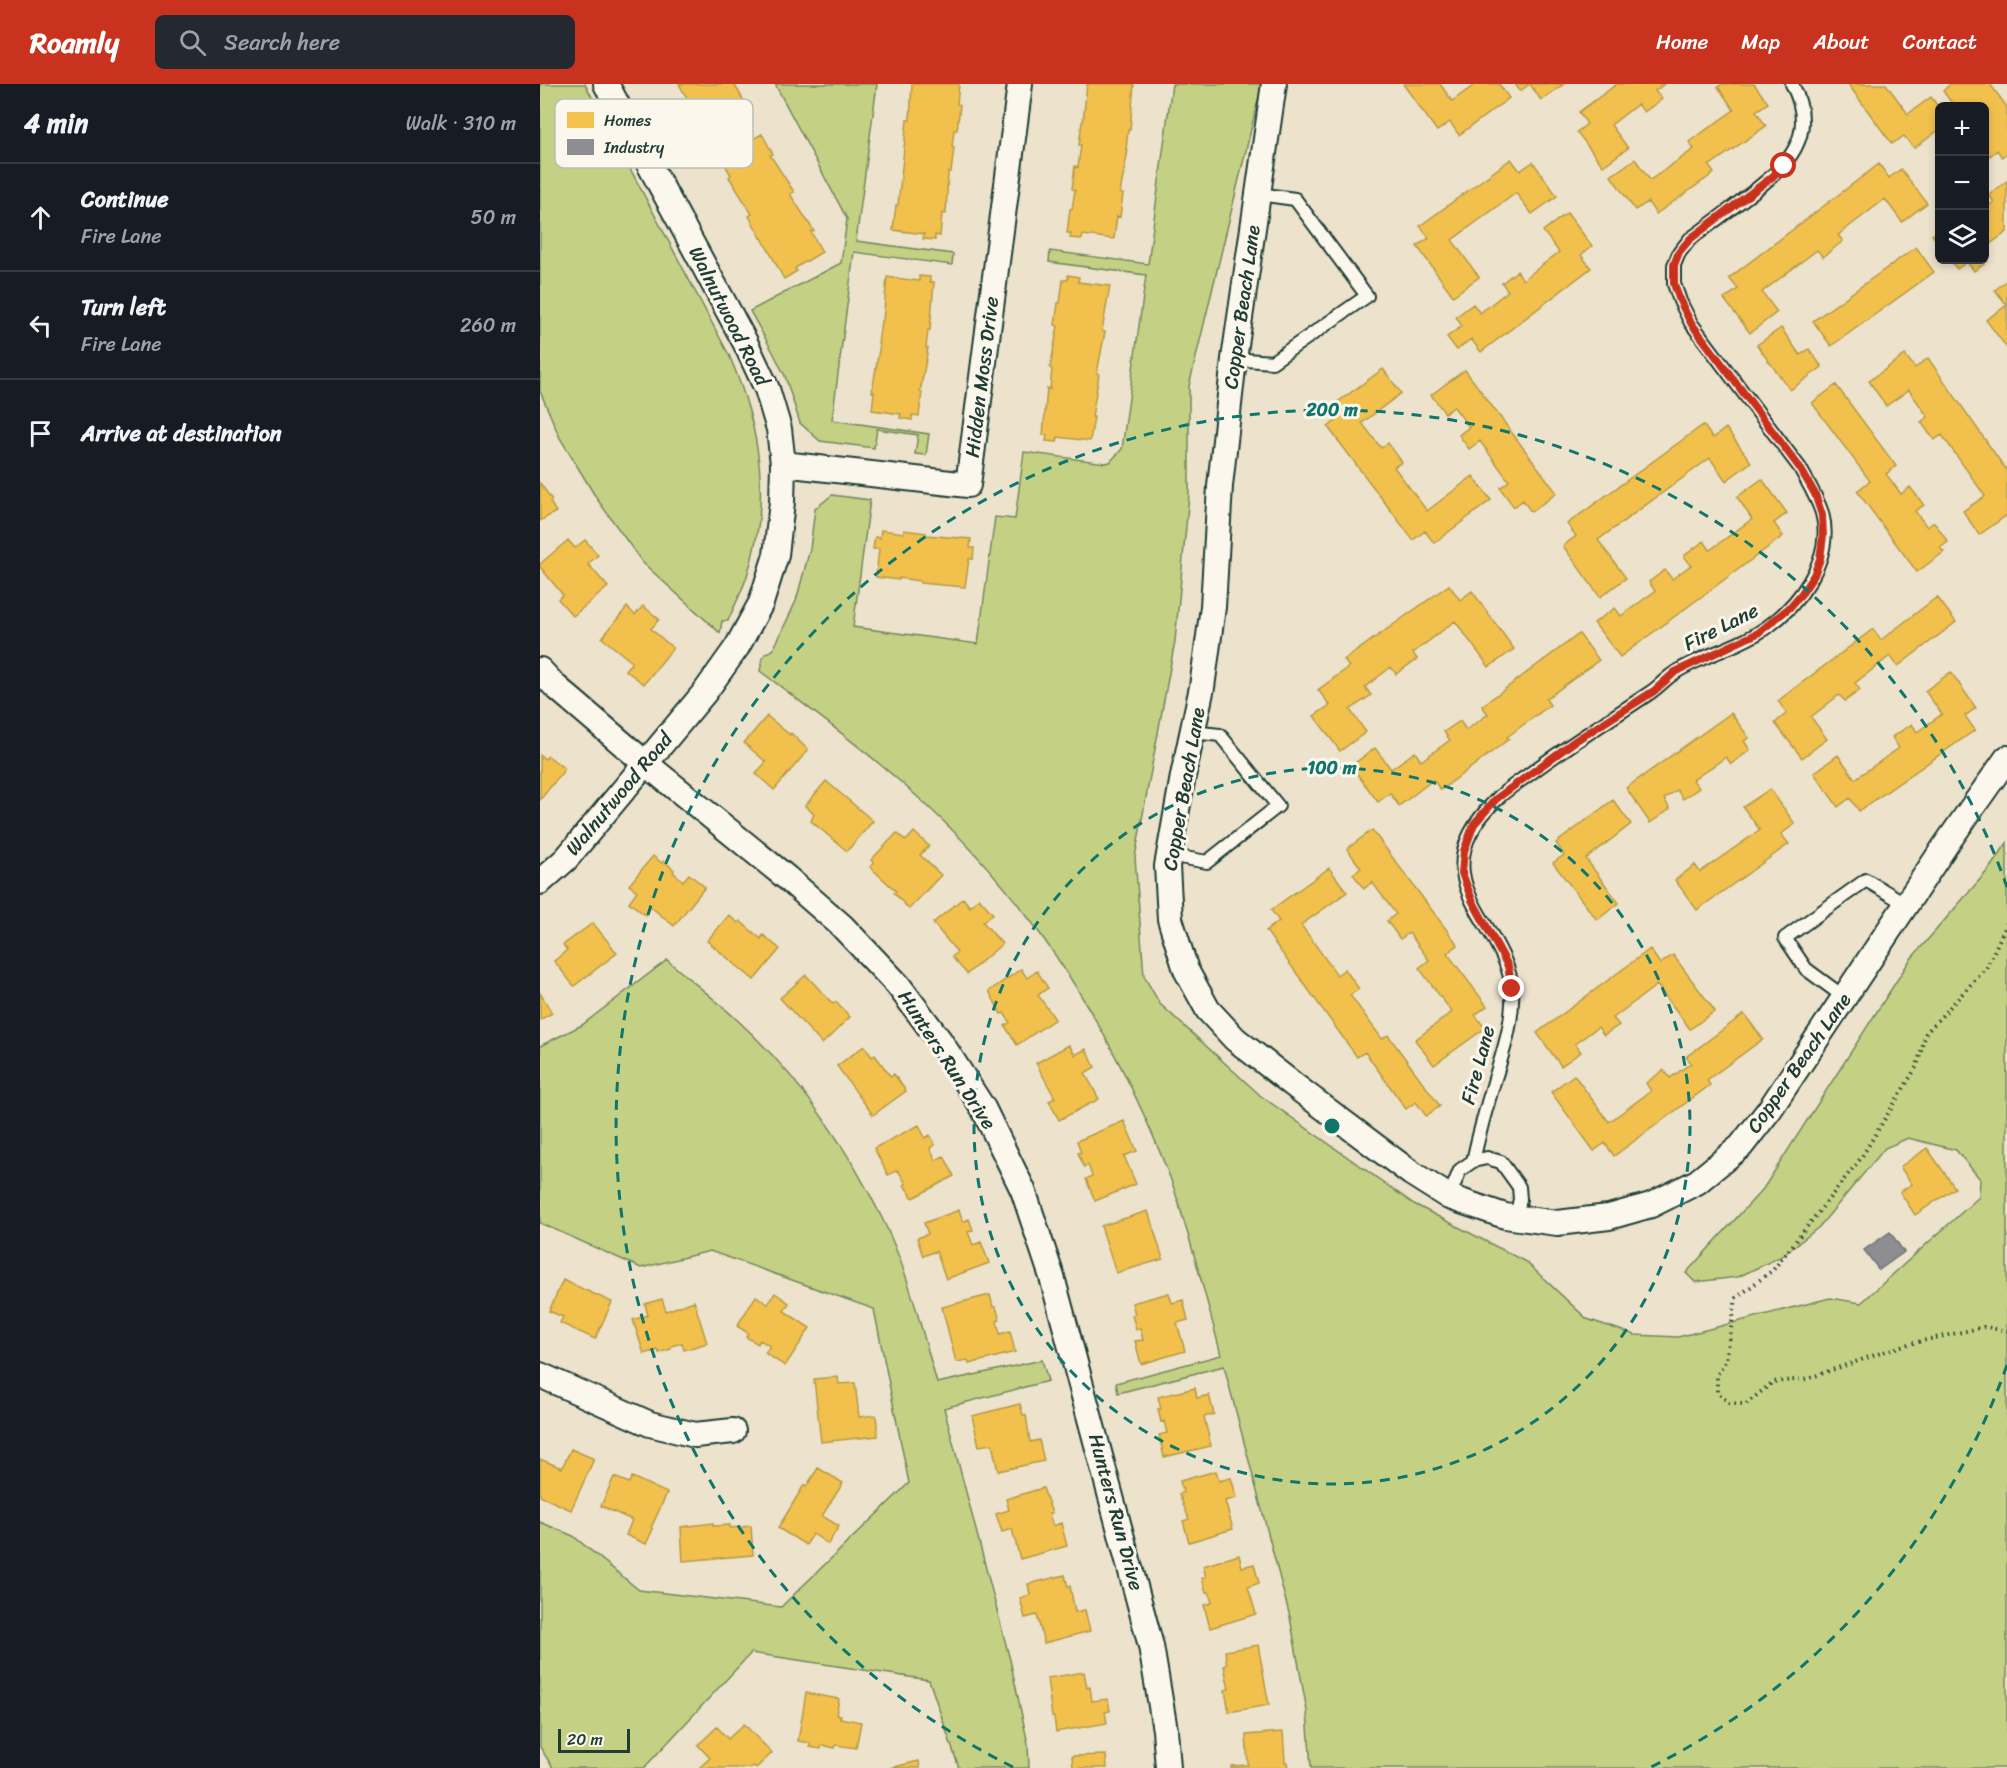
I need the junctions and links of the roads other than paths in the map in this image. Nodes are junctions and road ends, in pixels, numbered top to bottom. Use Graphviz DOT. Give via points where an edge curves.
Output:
graph roads {
  1 [pos="606,84"];
  2 [pos="1020,84"];
  3 [pos="1274,84"];
  4 [pos="1792,84"];
  5 [pos="614,99"];
  6 [pos="651,168"];
  7 [pos="1258,195"];
  8 [pos="1234,358"];
  9 [pos="783,464"];
  10 [pos="540,670"];
  11 [pos="1192,732"];
  12 [pos="2007,758"];
  13 [pos="645,763"];
  14 [pos="1169,855"];
  15 [pos="540,882"];
  16 [pos="1906,904"];
  17 [pos="1844,998"];
  18 [pos="1473,1161"];
  19 [pos="1449,1197"];
  20 [pos="1515,1217"];
  21 [pos="540,1375"];
  22 [pos="733,1431"];
  23 [pos="1168,1768"];
  1 -- 5 [label="street, Walnutwood Road"];
  2 -- 9 [label="street, Hidden Moss Drive" via="968,485"];
  3 -- 7 [label="street, Copper Beach Lane"];
  4 -- 18 [label="lane, Fire Lane" via="1803,124 1794,151 1771,178 1690,239 1674,265 1674,284 1691,323 1800,468 1815,494 1822,515 1820,559 1802,593 1776,620 1758,633 1675,672 1654,691 1575,741 1496,799 1474,824 1464,851 1462,873 1472,900 1508,966 1512,989 1505,1046"];
  6 -- 9 [label="street, Walnutwood Road" via="767,389 779,429"];
  7 -- 8 [label="street, Copper Beach Lane"];
  7 -- 8 [label="lane" via="1295,199 1367,296 1272,362"];
  8 -- 11 [label="street, Copper Beach Lane" via="1220,486 1213,607"];
  9 -- 13 [label="street, Walnutwood Road" via="776,555 761,603 737,647 705,692"];
  10 -- 13 [label="street, Hunters Run Drive"];
  11 -- 14 [label="street, Copper Beach Lane"];
  11 -- 14 [label="lane" via="1220,735 1278,806 1207,862"];
  12 -- 16 [label="street, Copper Beach Lane"];
  13 -- 15 [label="street, Walnutwood Road" via="566,858"];
  13 -- 23 [label="street, Hunters Run Drive" via="842,926 898,985 983,1108 1023,1190 1061,1307 1151,1646"];
  14 -- 19 [label="street, Copper Beach Lane" via="1170,920 1186,970 1208,1010 1235,1039 1299,1089"];
  16 -- 17 [label="street, Copper Beach Lane"];
  16 -- 17 [label="lane" via="1866,880 1785,938 1806,969"];
  17 -- 20 [label="street, Copper Beach Lane" via="1741,1146 1697,1182 1651,1205 1609,1217 1557,1222"];
  18 -- 19 [label="lane" via="1460,1170"];
  18 -- 20 [label="lane" via="1487,1158 1501,1162 1512,1176 1519,1187 1520,1200"];
  19 -- 20 [label="street, Copper Beach Lane"];
  21 -- 22 [label="street" via="650,1424 695,1435"];
}
